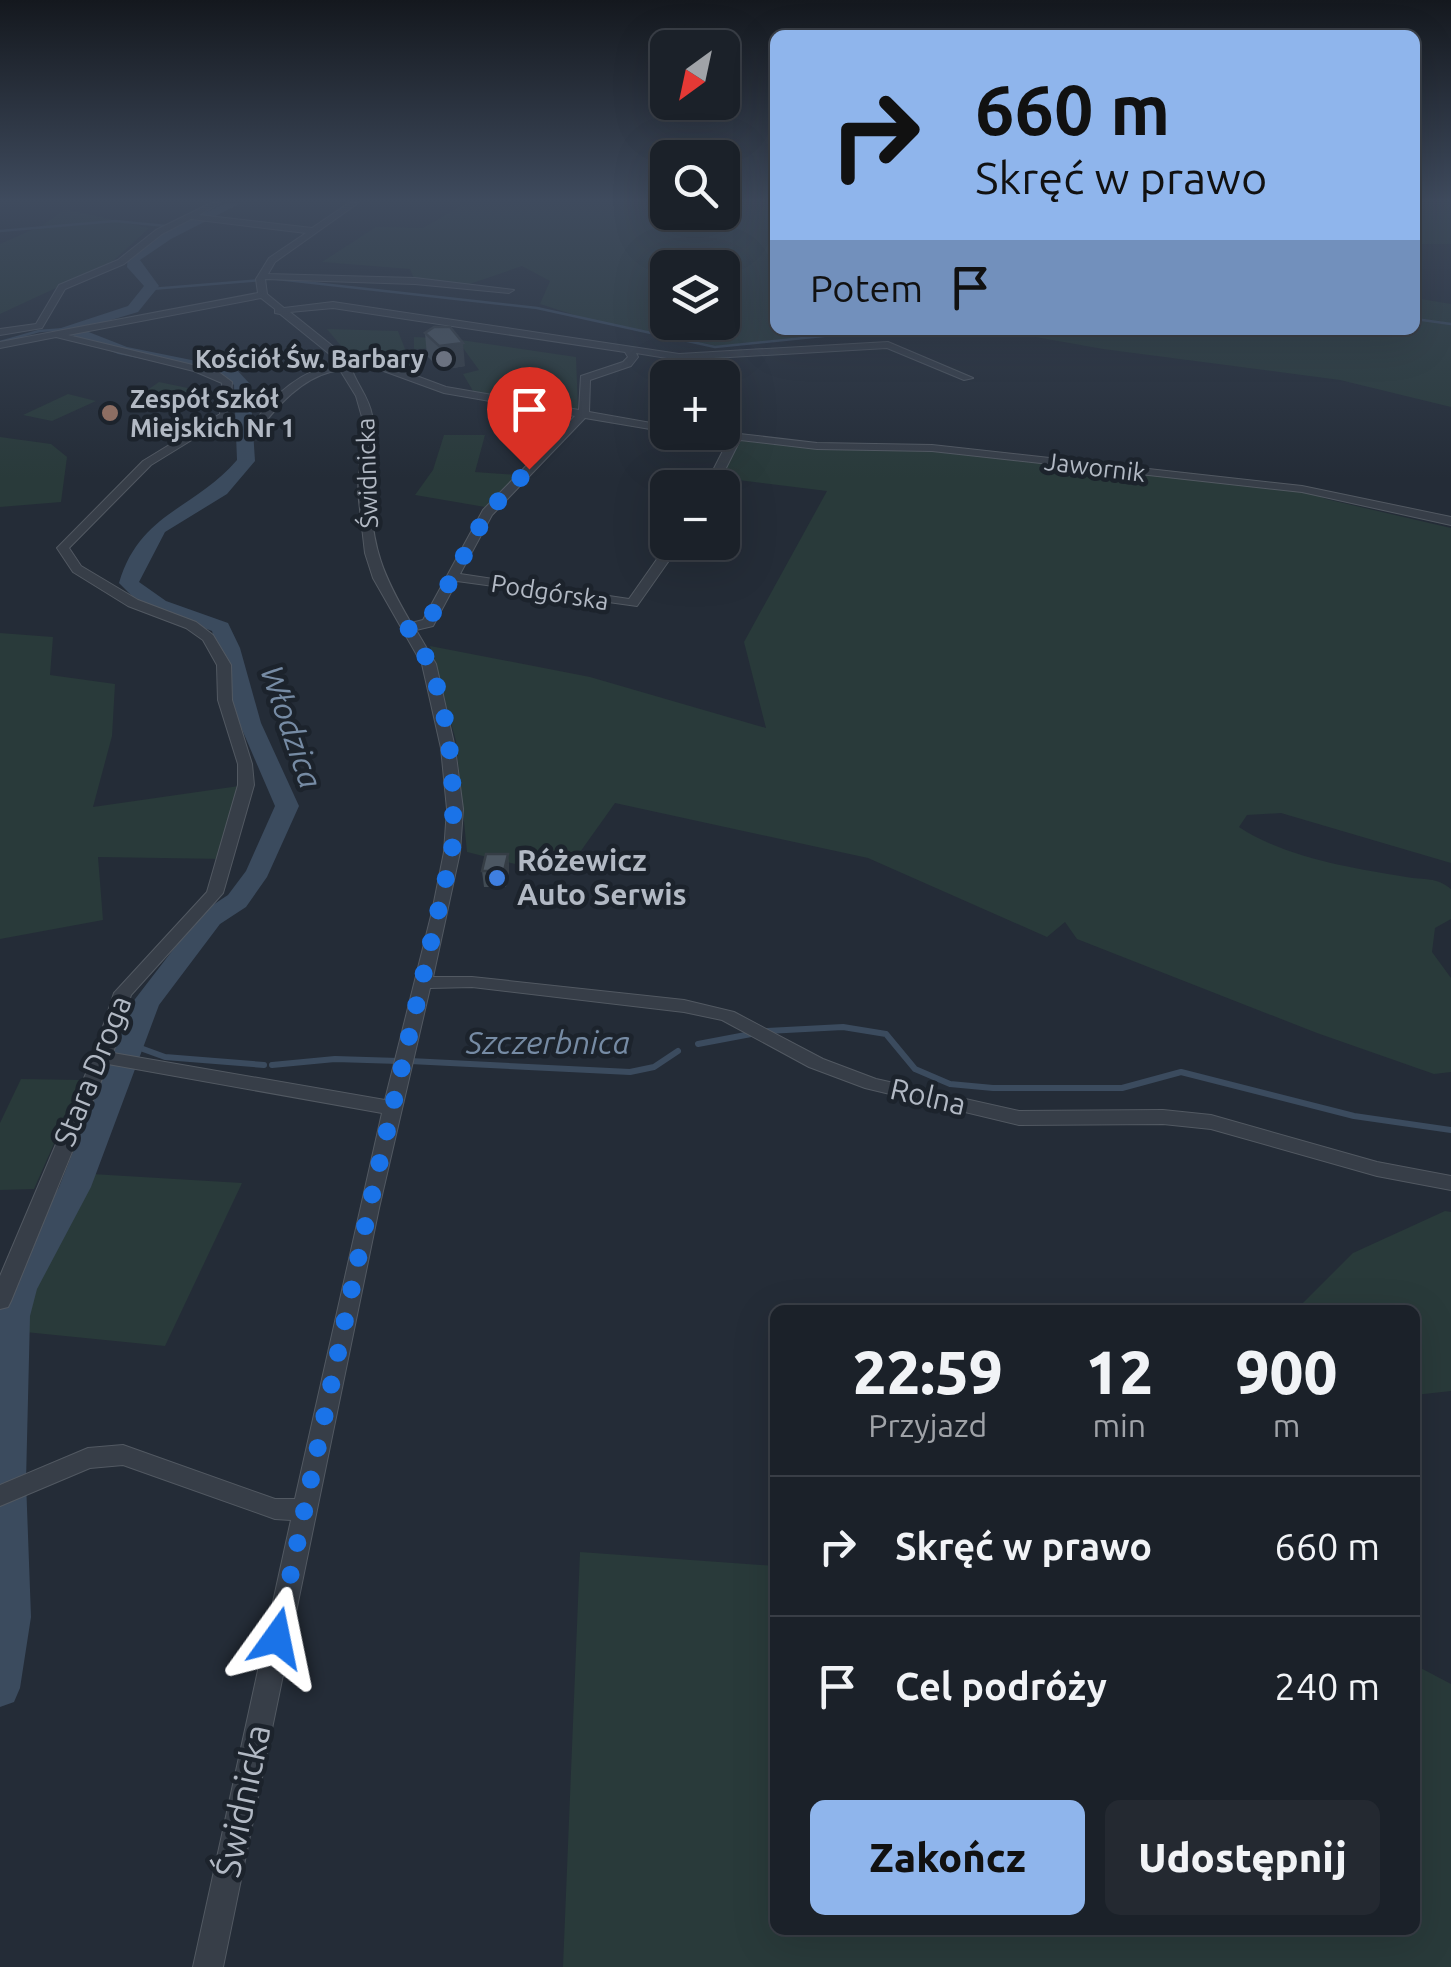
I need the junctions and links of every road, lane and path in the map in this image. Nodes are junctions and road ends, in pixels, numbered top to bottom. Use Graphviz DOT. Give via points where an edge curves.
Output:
graph roads {
  1 [pos="57,295"];
  2 [pos="263,295"];
  3 [pos="278,311"];
  4 [pos="0,332"];
  5 [pos="60,333"];
  6 [pos="0,345"];
  7 [pos="629,351"];
  8 [pos="345,365"];
  9 [pos="968,378"];
  10 [pos="584,413"];
  11 [pos="259,422"];
  12 [pos="650,426"];
  13 [pos="740,437"];
  14 [pos="1451,521"];
  15 [pos="663,560"];
  16 [pos="452,577"];
  17 [pos="408,628"];
  18 [pos="422,983"];
  19 [pos="106,1058"];
  20 [pos="392,1108"];
  21 [pos="1447,1182"];
  22 [pos="0,1300"];
  23 [pos="0,1496"];
  24 [pos="303,1510"];
  25 [pos="208,1967"];
  1 -- 4 [label="street" via="39,326"];
  2 -- 3 [label="street, Świdnicka"];
  2 -- 5 [label="street"];
  3 -- 7 [label="street" via="333,305"];
  3 -- 8 [label="street, Świdnicka"];
  5 -- 6 [label="street"];
  5 -- 19 [label="street, Stara Droga" via="101,349 217,374 226,382 228,406 222,418 147,463 62,548 77,569 208,638 224,664 228,715 247,774 214,893 131,980"];
  7 -- 9 [label="street" via="705,358 888,345"];
  7 -- 10 [label="street" via="627,364 585,378"];
  8 -- 10 [label="street" via="383,368 444,390"];
  8 -- 11 [label="street" via="308,376"];
  8 -- 17 [label="street, Świdnicka" via="367,417 364,492 371,552 378,578"];
  10 -- 12 [label="street"];
  10 -- 16 [label="street" via="487,513"];
  13 -- 14 [label="street, Jawornik" via="932,448 1302,489"];
  15 -- 16 [label="street, Podgórska" via="632,603"];
  16 -- 17 [label="street" via="428,622"];
  17 -- 18 [label="street, Świdnicka" via="437,692 455,809 452,852"];
  18 -- 20 [label="street, Świdnicka"];
  18 -- 21 [label="street, Rolna" via="472,982 669,1004 717,1014 872,1084 1019,1118 1211,1122"];
  19 -- 20 [label="street"];
  19 -- 22 [label="street, Stara Droga"];
  20 -- 24 [label="street, Świdnicka"];
  23 -- 24 [label="street" via="88,1458 123,1455 275,1509"];
  24 -- 25 [label="street, Świdnicka"];
}
